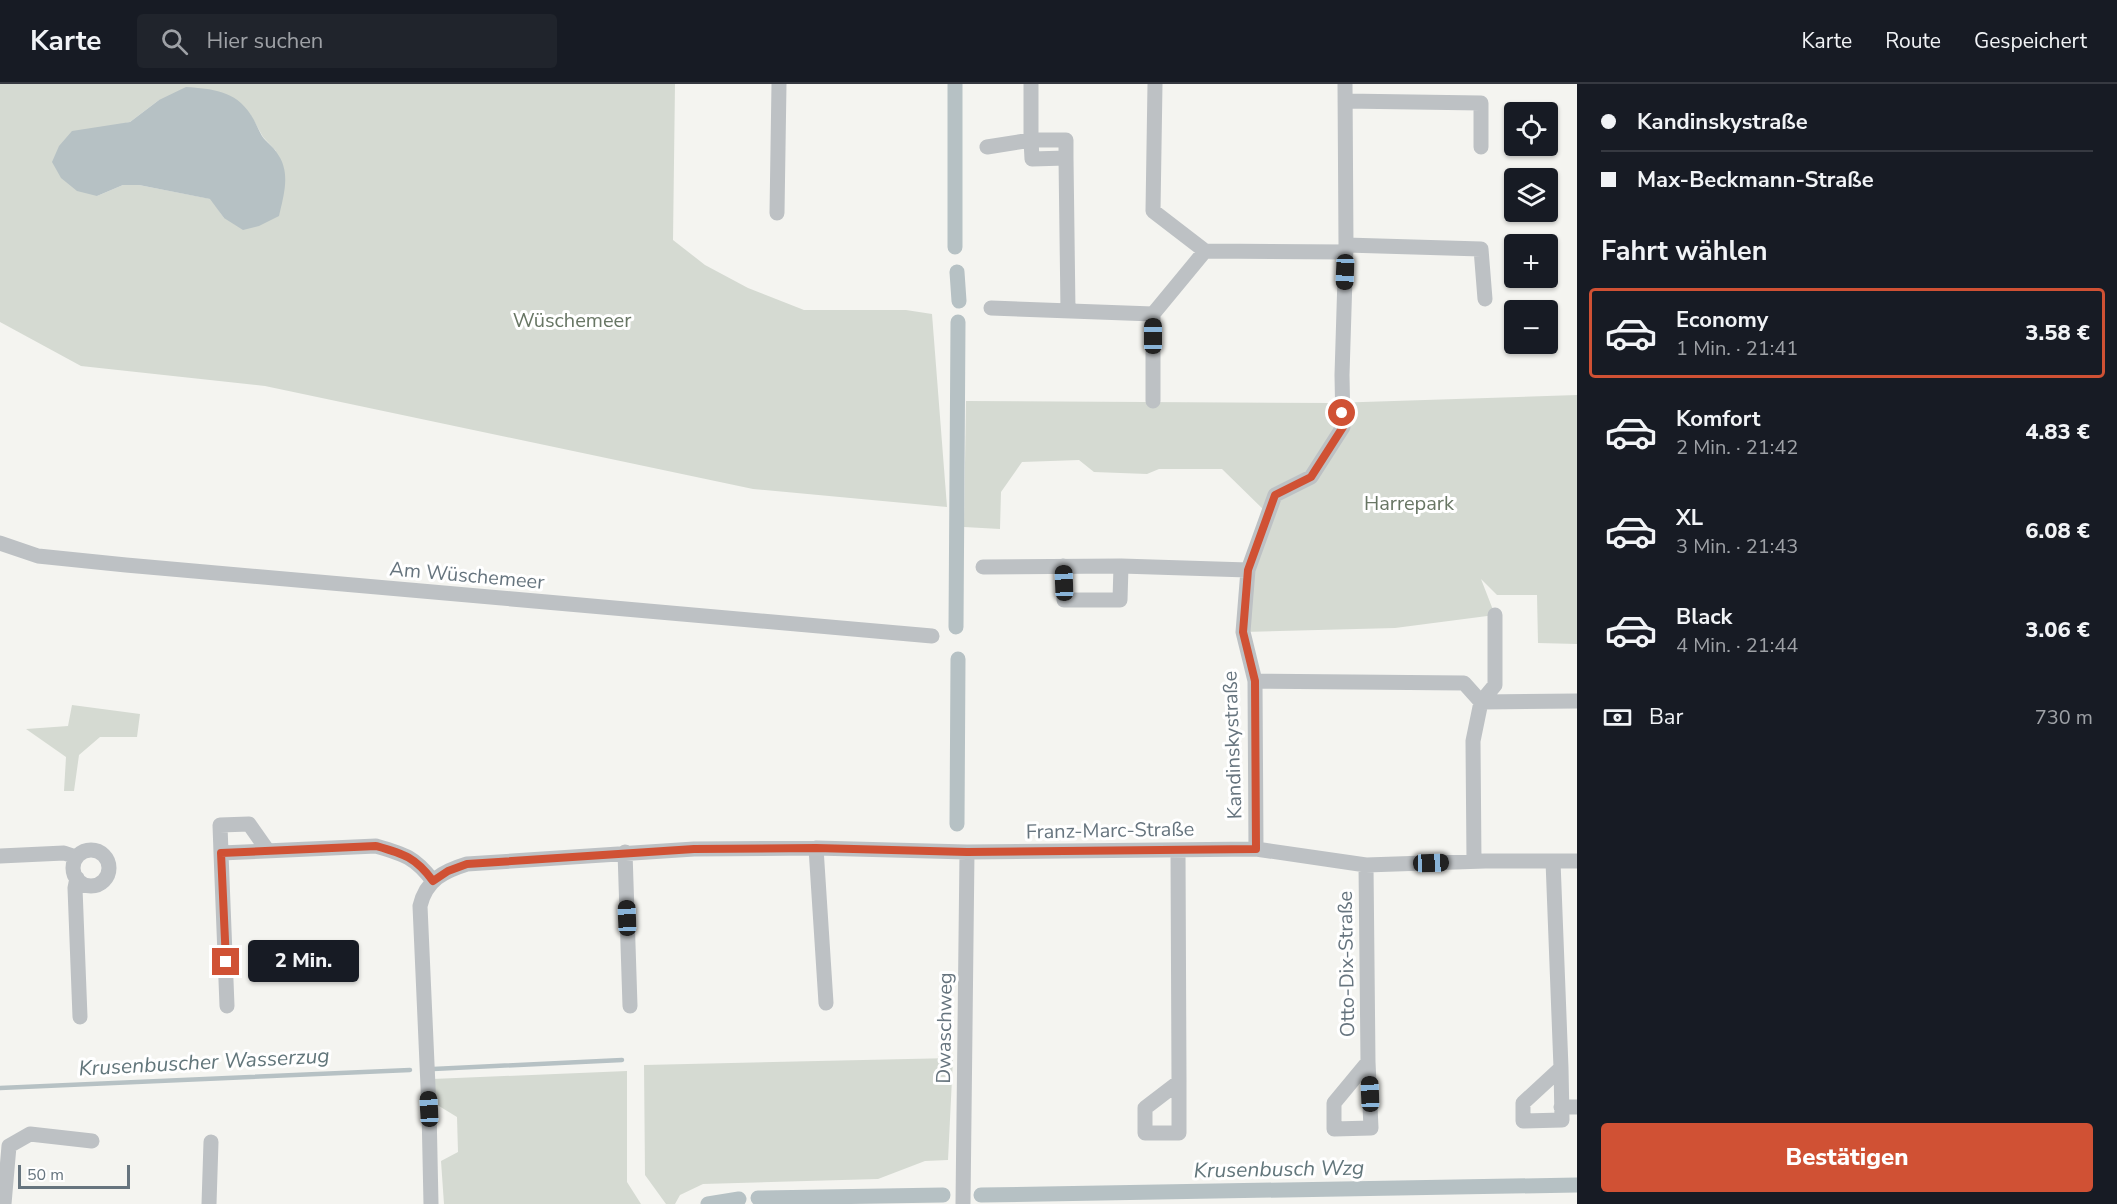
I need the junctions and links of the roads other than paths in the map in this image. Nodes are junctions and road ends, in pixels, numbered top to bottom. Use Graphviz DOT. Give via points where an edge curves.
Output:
graph roads {
  1 [pos="779,84"];
  2 [pos="1031,84"];
  3 [pos="1155,84"];
  4 [pos="1345,84"];
  5 [pos="1345,101"];
  6 [pos="1031,140"];
  7 [pos="987,147"];
  8 [pos="1481,147"];
  9 [pos="777,213"];
  10 [pos="1346,248"];
  11 [pos="1205,251"];
  12 [pos="1485,299"];
  13 [pos="991,308"];
  14 [pos="1068,311"];
  15 [pos="1153,314"];
  16 [pos="1153,402"];
  17 [pos="0,543"];
  18 [pos="1063,566"];
  19 [pos="1121,566"];
  20 [pos="983,567"];
  21 [pos="1248,570"];
  22 [pos="1495,615"];
  23 [pos="932,636"];
  24 [pos="1255,681"];
  25 [pos="1577,701"];
  26 [pos="1481,702"];
  27 [pos="816,848"];
  28 [pos="1256,849"];
  29 [pos="1178,850"];
  30 [pos="268,851"];
  31 [pos="625,852"];
  32 [pos="967,852"];
  33 [pos="221,853"];
  34 [pos="0,856"];
  35 [pos="76,857"];
  36 [pos="1474,861"];
  37 [pos="1554,861"];
  38 [pos="1577,861"];
  39 [pos="1366,865"];
  40 [pos="77,878"];
  41 [pos="433,881"];
  42 [pos="826,1003"];
  43 [pos="227,1006"];
  44 [pos="630,1006"];
  45 [pos="80,1017"];
  46 [pos="1368,1062"];
  47 [pos="1561,1068"];
  48 [pos="1179,1082"];
  49 [pos="1569,1107"];
  50 [pos="92,1141"];
  51 [pos="211,1142"];
  52 [pos="4,1204"];
  53 [pos="209,1204"];
  54 [pos="431,1204"];
  55 [pos="963,1204"];
  1 -- 9 [label="street"];
  2 -- 6 [label="street"];
  3 -- 11 [label="street" via="1153,211"];
  4 -- 5 [label="street, Kandinskystraße"];
  5 -- 8 [label="street" via="1481,103"];
  5 -- 10 [label="street, Kandinskystraße"];
  6 -- 7 [label="street"];
  6 -- 14 [label="street" via="1032,159 1066,158"];
  10 -- 11 [label="street"];
  10 -- 12 [label="street" via="1481,249"];
  10 -- 21 [label="street, Kandinskystraße" via="1343,427 1311,477 1275,495"];
  11 -- 15 [label="street"];
  13 -- 14 [label="street"];
  14 -- 15 [label="street"];
  15 -- 16 [label="street"];
  17 -- 23 [label="street, Am Wüschemeer" via="38,556 126,565"];
  18 -- 19 [label="street"];
  18 -- 19 [label="street" via="1064,600 1120,600"];
  18 -- 20 [label="street"];
  19 -- 21 [label="street"];
  21 -- 24 [label="street, Kandinskystraße" via="1243,632"];
  22 -- 26 [label="street" via="1495,685"];
  24 -- 26 [label="street" via="1464,683"];
  24 -- 28 [label="street, Kandinskystraße"];
  25 -- 26 [label="street"];
  26 -- 36 [label="street" via="1473,741"];
  27 -- 31 [label="street, Franz-Marc-Straße"];
  27 -- 32 [label="street, Franz-Marc-Straße"];
  27 -- 42 [label="street"];
  28 -- 29 [label="street, Franz-Marc-Straße"];
  28 -- 39 [label="street, Franz-Marc-Straße"];
  29 -- 32 [label="street, Franz-Marc-Straße"];
  29 -- 48 [label="street"];
  30 -- 33 [label="street"];
  30 -- 33 [label="street" via="249,825 220,825"];
  30 -- 41 [label="street" via="376,846 401,853 421,866"];
  31 -- 41 [label="street, Franz-Marc-Straße" via="467,864"];
  31 -- 44 [label="street"];
  32 -- 55 [label="street, Dwaschweg"];
  33 -- 43 [label="street"];
  34 -- 35 [label="street" via="64,853"];
  35 -- 40 [label="street" via="73,868"];
  35 -- 40 [label="street" via="92,850 104,854 109,865 106,877 97,884 86,885"];
  36 -- 37 [label="street, Franz-Marc-Straße"];
  36 -- 39 [label="street, Franz-Marc-Straße"];
  37 -- 38 [label="street, Franz-Marc-Straße"];
  37 -- 47 [label="street"];
  39 -- 46 [label="street, Otto-Dix-Straße"];
  40 -- 45 [label="street"];
  41 -- 54 [label="street" via="420,906"];
  47 -- 49 [label="street"];
  47 -- 49 [label="street" via="1523,1103 1523,1121 1562,1120"];
  50 -- 52 [label="street" via="30,1134 9,1146"];
  51 -- 53 [label="street"];
}
